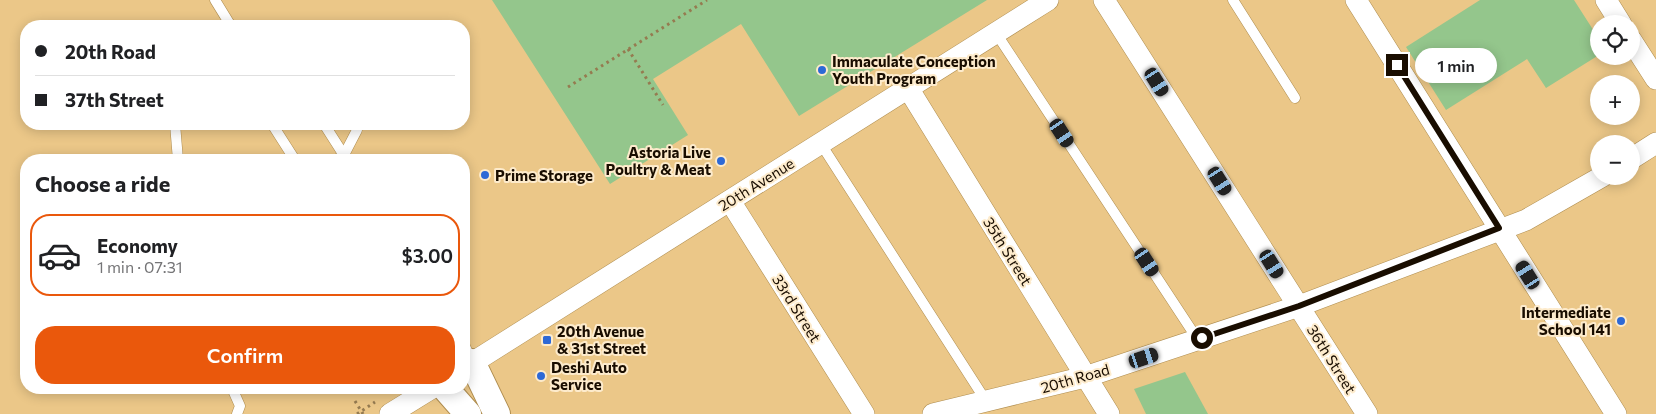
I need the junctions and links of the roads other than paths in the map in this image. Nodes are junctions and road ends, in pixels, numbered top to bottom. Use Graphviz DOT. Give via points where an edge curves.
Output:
graph roads {
  1 [pos="215,0"];
  2 [pos="1048,0"];
  3 [pos="1104,0"];
  4 [pos="1233,0"];
  5 [pos="1356,0"];
  6 [pos="1606,0"];
  7 [pos="1615,15"];
  8 [pos="227,20"];
  9 [pos="996,33"];
  10 [pos="1640,54"];
  11 [pos="1656,79"];
  12 [pos="908,88"];
  13 [pos="1295,98"];
  14 [pos="176,130"];
  15 [pos="276,130"];
  16 [pos="327,130"];
  17 [pos="357,130"];
  18 [pos="1656,143"];
  19 [pos="821,144"];
  20 [pos="1640,153"];
  21 [pos="178,154"];
  22 [pos="292,154"];
  23 [pos="341,154"];
  24 [pos="345,154"];
  25 [pos="1590,183"];
  26 [pos="730,201"];
  27 [pos="1499,228"];
  28 [pos="1299,306"];
  29 [pos="1198,340"];
  30 [pos="470,356"];
  31 [pos="470,364"];
  32 [pos="1085,377"];
  33 [pos="235,394"];
  34 [pos="422,394"];
  35 [pos="450,394"];
  36 [pos="980,407"];
  37 [pos="237,414"];
  38 [pos="390,414"];
  39 [pos="468,414"];
  40 [pos="497,414"];
  41 [pos="864,414"];
  42 [pos="934,414"];
  43 [pos="1109,414"];
  44 [pos="1367,414"];
  45 [pos="1616,414"];
  1 -- 8 [label="lane"];
  2 -- 9 [label="street, 20th Avenue"];
  3 -- 28 [label="street, 36th Street"];
  4 -- 13 [label="lane"];
  5 -- 27 [label="street"];
  6 -- 7 [label="street"];
  9 -- 12 [label="street, 20th Avenue"];
  9 -- 29 [label="lane"];
  10 -- 11 [label="street"];
  12 -- 19 [label="street, 20th Avenue"];
  12 -- 32 [label="street, 35th Street"];
  14 -- 21 [label="lane"];
  15 -- 22 [label="lane"];
  16 -- 23 [label="lane"];
  17 -- 24 [label="lane"];
  18 -- 20 [label="street"];
  19 -- 26 [label="street, 20th Avenue"];
  19 -- 36 [label="lane"];
  25 -- 27 [label="street, 20th Road" via="1526,220"];
  26 -- 30 [label="street, 20th Avenue"];
  26 -- 41 [label="street, 33rd Street"];
  27 -- 28 [label="street, 20th Road"];
  27 -- 45 [label="street"];
  28 -- 29 [label="street, 20th Road"];
  28 -- 44 [label="street, 36th Street"];
  29 -- 32 [label="street, 20th Road"];
  31 -- 40 [label="street"];
  32 -- 36 [label="street, 20th Road"];
  32 -- 43 [label="street, 35th Street"];
  33 -- 37 [label="lane" via="240,406"];
  34 -- 38 [label="street"];
  35 -- 39 [label="street"];
  36 -- 42 [label="street, 20th Road"];
}
